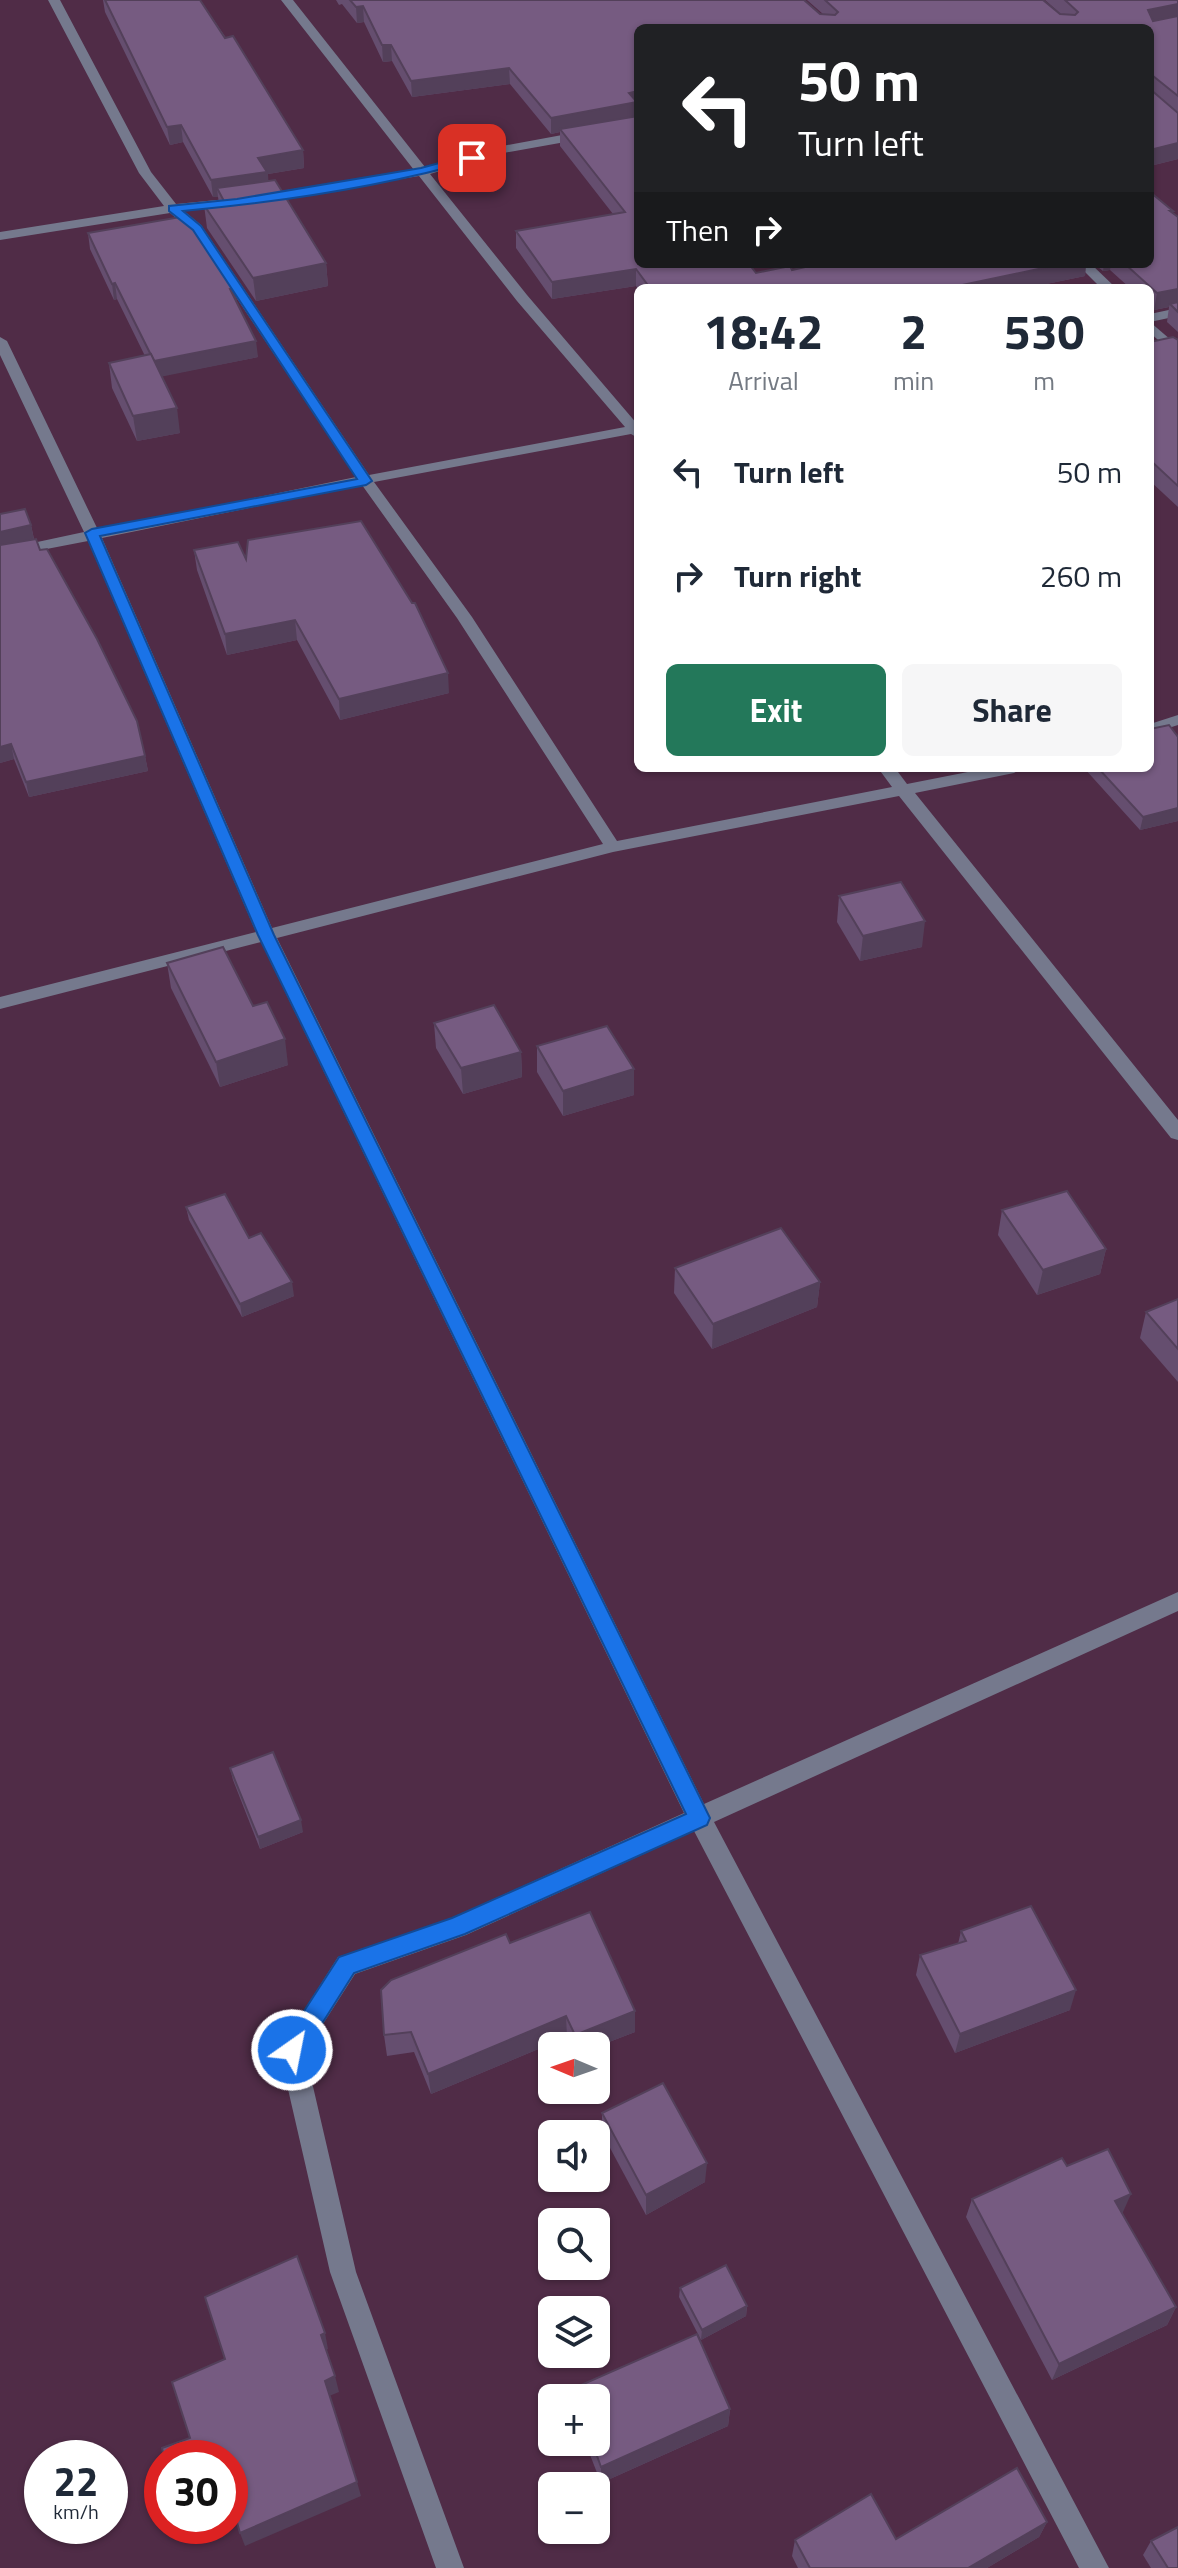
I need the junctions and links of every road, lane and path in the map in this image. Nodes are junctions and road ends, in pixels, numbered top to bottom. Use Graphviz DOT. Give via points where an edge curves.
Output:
graph roads {
  1 [pos="54,0"];
  2 [pos="287,0"];
  3 [pos="634,126"];
  4 [pos="422,172"];
  5 [pos="173,209"];
  6 [pos="0,236"];
  7 [pos="1087,268"];
  8 [pos="1105,284"];
  9 [pos="1178,312"];
  10 [pos="1154,317"];
  11 [pos="1154,330"];
  12 [pos="0,341"];
  13 [pos="1178,353"];
  14 [pos="634,428"];
  15 [pos="634,432"];
  16 [pos="366,481"];
  17 [pos="92,533"];
  18 [pos="0,554"];
  19 [pos="1178,720"];
  20 [pos="1154,728"];
  21 [pos="889,772"];
  22 [pos="994,772"];
  23 [pos="905,790"];
  24 [pos="613,847"];
  25 [pos="266,935"];
  26 [pos="0,1003"];
  27 [pos="1178,1133"];
  28 [pos="1178,1601"];
  29 [pos="699,1818"];
  30 [pos="450,2568"];
  31 [pos="1095,2568"];
  1 -- 5 [label="street" via="145,173"];
  2 -- 4 [label="street"];
  3 -- 4 [label="street" via="497,151"];
  4 -- 5 [label="street"];
  4 -- 14 [label="street"];
  5 -- 6 [label="street"];
  5 -- 16 [label="street" via="197,228"];
  7 -- 8 [label="street"];
  9 -- 10 [label="street"];
  11 -- 13 [label="street"];
  12 -- 17 [label="street"];
  15 -- 16 [label="street"];
  16 -- 17 [label="street"];
  16 -- 24 [label="street" via="464,617"];
  17 -- 18 [label="street"];
  17 -- 25 [label="street"];
  19 -- 20 [label="street"];
  21 -- 23 [label="street"];
  22 -- 23 [label="street"];
  23 -- 24 [label="street"];
  23 -- 27 [label="street"];
  24 -- 25 [label="street"];
  25 -- 26 [label="street"];
  25 -- 29 [label="street"];
  28 -- 29 [label="street"];
  29 -- 30 [label="street" via="457,1927 347,1965 292,2050 343,2272"];
  29 -- 31 [label="street"];
}
